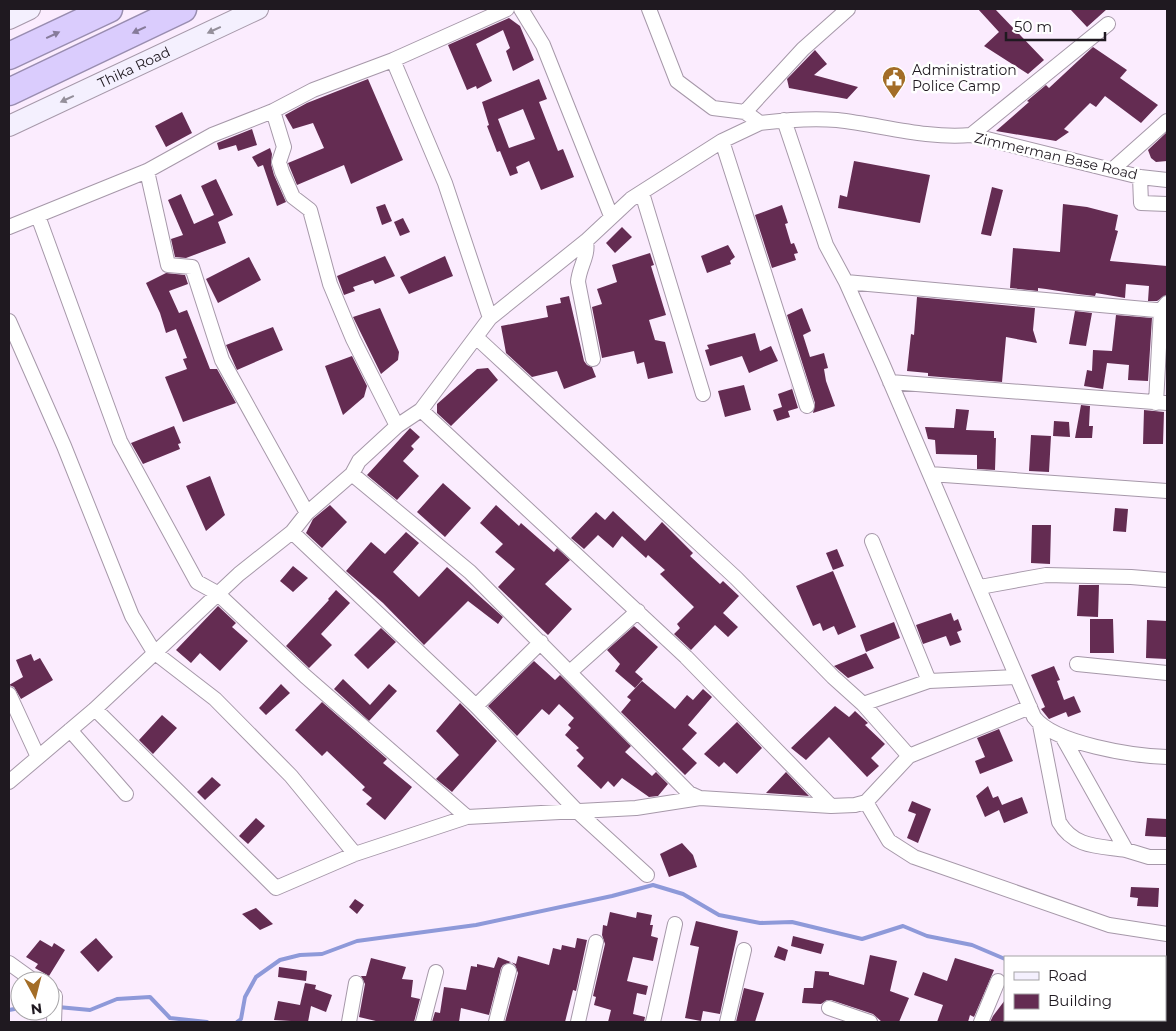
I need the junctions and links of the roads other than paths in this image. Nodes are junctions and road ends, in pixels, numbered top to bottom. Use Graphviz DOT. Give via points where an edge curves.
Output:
graph roads {
  1 [pos="30,9"];
  2 [pos="109,9"];
  3 [pos="183,9"];
  4 [pos="258,9"];
  5 [pos="507,9"];
  6 [pos="521,9"];
  7 [pos="649,9"];
  8 [pos="848,9"];
  9 [pos="9,19"];
  10 [pos="1108,24"];
  11 [pos="9,56"];
  12 [pos="393,60"];
  13 [pos="9,92"];
  14 [pos="272,111"];
  15 [pos="745,112"];
  16 [pos="784,120"];
  17 [pos="1167,121"];
  18 [pos="760,123"];
  19 [pos="9,126"];
  20 [pos="971,135"];
  21 [pos="722,141"];
  22 [pos="1114,169"];
  23 [pos="147,171"];
  24 [pos="1140,177"];
  25 [pos="1167,180"];
  26 [pos="642,193"];
  27 [pos="1167,204"];
  28 [pos="38,216"];
  29 [pos="610,216"];
  30 [pos="9,227"];
  31 [pos="586,241"];
  32 [pos="846,282"];
  33 [pos="1165,308"];
  34 [pos="490,318"];
  35 [pos="9,322"];
  36 [pos="477,338"];
  37 [pos="594,359"];
  38 [pos="890,382"];
  39 [pos="703,394"];
  40 [pos="1162,403"];
  41 [pos="807,406"];
  42 [pos="421,410"];
  43 [pos="397,426"];
  44 [pos="352,474"];
  45 [pos="930,474"];
  46 [pos="1167,491"];
  47 [pos="307,513"];
  48 [pos="292,532"];
  49 [pos="872,540"];
  50 [pos="1167,580"];
  51 [pos="980,587"];
  52 [pos="217,593"];
  53 [pos="638,611"];
  54 [pos="541,642"];
  55 [pos="154,652"];
  56 [pos="1077,664"];
  57 [pos="570,672"];
  58 [pos="1167,673"];
  59 [pos="1016,677"];
  60 [pos="929,681"];
  61 [pos="9,694"];
  62 [pos="863,704"];
  63 [pos="476,706"];
  64 [pos="1030,707"];
  65 [pos="95,708"];
  66 [pos="1040,725"];
  67 [pos="70,730"];
  68 [pos="1062,736"];
  69 [pos="909,756"];
  70 [pos="38,757"];
  71 [pos="1167,757"];
  72 [pos="9,782"];
  73 [pos="126,794"];
  74 [pos="700,798"];
  75 [pos="866,802"];
  76 [pos="831,806"];
  77 [pos="578,812"];
  78 [pos="468,817"];
  79 [pos="1126,850"];
  80 [pos="355,854"];
  81 [pos="1167,858"];
  82 [pos="647,875"];
  83 [pos="675,924"];
  84 [pos="1167,934"];
  85 [pos="596,942"];
  86 [pos="744,950"];
  87 [pos="9,963"];
  88 [pos="20,971"];
  89 [pos="509,971"];
  90 [pos="436,972"];
  91 [pos="998,981"];
  92 [pos="356,983"];
  93 [pos="829,1008"];
  94 [pos="349,1022"];
  95 [pos="423,1022"];
  96 [pos="496,1022"];
  97 [pos="578,1022"];
  98 [pos="653,1022"];
  99 [pos="727,1022"];
  100 [pos="870,1022"];
  101 [pos="981,1022"];
  1 -- 9 [label="main road"];
  11 -- 2 [label="highway, one-way"];
  3 -- 13 [label="highway, one-way"];
  4 -- 19 [label="main road, Thika Road, one-way"];
  5 -- 12 [label="street"];
  6 -- 29 [label="street" via="543,46"];
  7 -- 15 [label="street" via="678,81 712,108"];
  8 -- 15 [label="street" via="803,49"];
  10 -- 20 [label="street"];
  12 -- 14 [label="street" via="313,90"];
  12 -- 34 [label="street" via="445,183"];
  14 -- 23 [label="street" via="212,135"];
  14 -- 43 [label="street" via="284,147 279,162 282,172 293,197 310,210 330,284 353,339"];
  15 -- 18 [label="street"];
  16 -- 18 [label="street, Zimmerman Base Road"];
  16 -- 20 [label="street, Zimmerman Base Road" via="836,120 947,137"];
  16 -- 32 [label="street" via="826,245"];
  17 -- 22 [label="street"];
  18 -- 21 [label="street, Zimmerman Base Road"];
  20 -- 22 [label="street, Zimmerman Base Road"];
  21 -- 26 [label="street, Zimmerman Base Road"];
  21 -- 41 [label="street"];
  22 -- 24 [label="street, Zimmerman Base Road"];
  23 -- 28 [label="street"];
  23 -- 47 [label="street" via="168,265 192,267 222,360"];
  24 -- 25 [label="street, Zimmerman Base Road"];
  24 -- 27 [label="street" via="1141,204"];
  26 -- 29 [label="street, Zimmerman Base Road"];
  26 -- 39 [label="street"];
  28 -- 30 [label="street"];
  28 -- 52 [label="street" via="120,441 197,582"];
  29 -- 31 [label="street, Zimmerman Base Road"];
  31 -- 34 [label="street, Zimmerman Base Road"];
  31 -- 37 [label="street" via="588,250 578,282"];
  32 -- 33 [label="street"];
  32 -- 38 [label="street"];
  33 -- 40 [label="street"];
  34 -- 36 [label="street, Zimmerman Base Road"];
  35 -- 55 [label="street" via="132,616"];
  36 -- 42 [label="street, Zimmerman Base Road"];
  36 -- 62 [label="street" via="728,572"];
  38 -- 40 [label="street"];
  38 -- 45 [label="street"];
  42 -- 43 [label="street, Zimmerman Base Road"];
  42 -- 53 [label="street"];
  43 -- 44 [label="street, Zimmerman Base Road" via="359,461"];
  44 -- 47 [label="street, Zimmerman Base Road"];
  44 -- 54 [label="street" via="470,572"];
  45 -- 46 [label="street"];
  45 -- 51 [label="street"];
  47 -- 48 [label="street, Zimmerman Base Road"];
  48 -- 52 [label="street, Zimmerman Base Road"];
  48 -- 63 [label="street"];
  49 -- 60 [label="street"];
  50 -- 51 [label="street" via="1131,576 1046,575"];
  51 -- 59 [label="street"];
  52 -- 55 [label="street, Zimmerman Base Road"];
  52 -- 78 [label="street" via="305,676"];
  53 -- 57 [label="street"];
  53 -- 76 [label="street"];
  54 -- 57 [label="street"];
  54 -- 63 [label="street"];
  55 -- 65 [label="street, Zimmerman Base Road"];
  55 -- 80 [label="street" via="215,699 291,776"];
  56 -- 58 [label="street"];
  57 -- 74 [label="street" via="689,793"];
  59 -- 60 [label="street"];
  59 -- 64 [label="street"];
  60 -- 62 [label="street"];
  61 -- 70 [label="street"];
  62 -- 69 [label="street"];
  63 -- 77 [label="street"];
  64 -- 66 [label="street"];
  64 -- 69 [label="street"];
  65 -- 67 [label="street, Zimmerman Base Road"];
  65 -- 80 [label="street" via="276,888"];
  66 -- 68 [label="street"];
  66 -- 79 [label="street" via="1059,822 1065,834 1080,844"];
  67 -- 70 [label="street, Zimmerman Base Road"];
  67 -- 73 [label="street"];
  68 -- 71 [label="street" via="1135,756"];
  68 -- 79 [label="street"];
  69 -- 75 [label="street"];
  70 -- 72 [label="street, Zimmerman Base Road"];
  74 -- 76 [label="street"];
  74 -- 77 [label="street" via="636,808"];
  75 -- 76 [label="street"];
  75 -- 84 [label="street" via="888,842 914,857 1109,925"];
  77 -- 78 [label="street"];
  77 -- 82 [label="street"];
  78 -- 80 [label="street"];
  79 -- 81 [label="street" via="1148,857"];
  83 -- 98 [label="street"];
  85 -- 97 [label="street"];
  86 -- 99 [label="street"];
  87 -- 88 [label="street"];
  89 -- 96 [label="street"];
  90 -- 95 [label="street"];
  91 -- 101 [label="street"];
  92 -- 94 [label="street"];
  93 -- 100 [label="street"];
}
